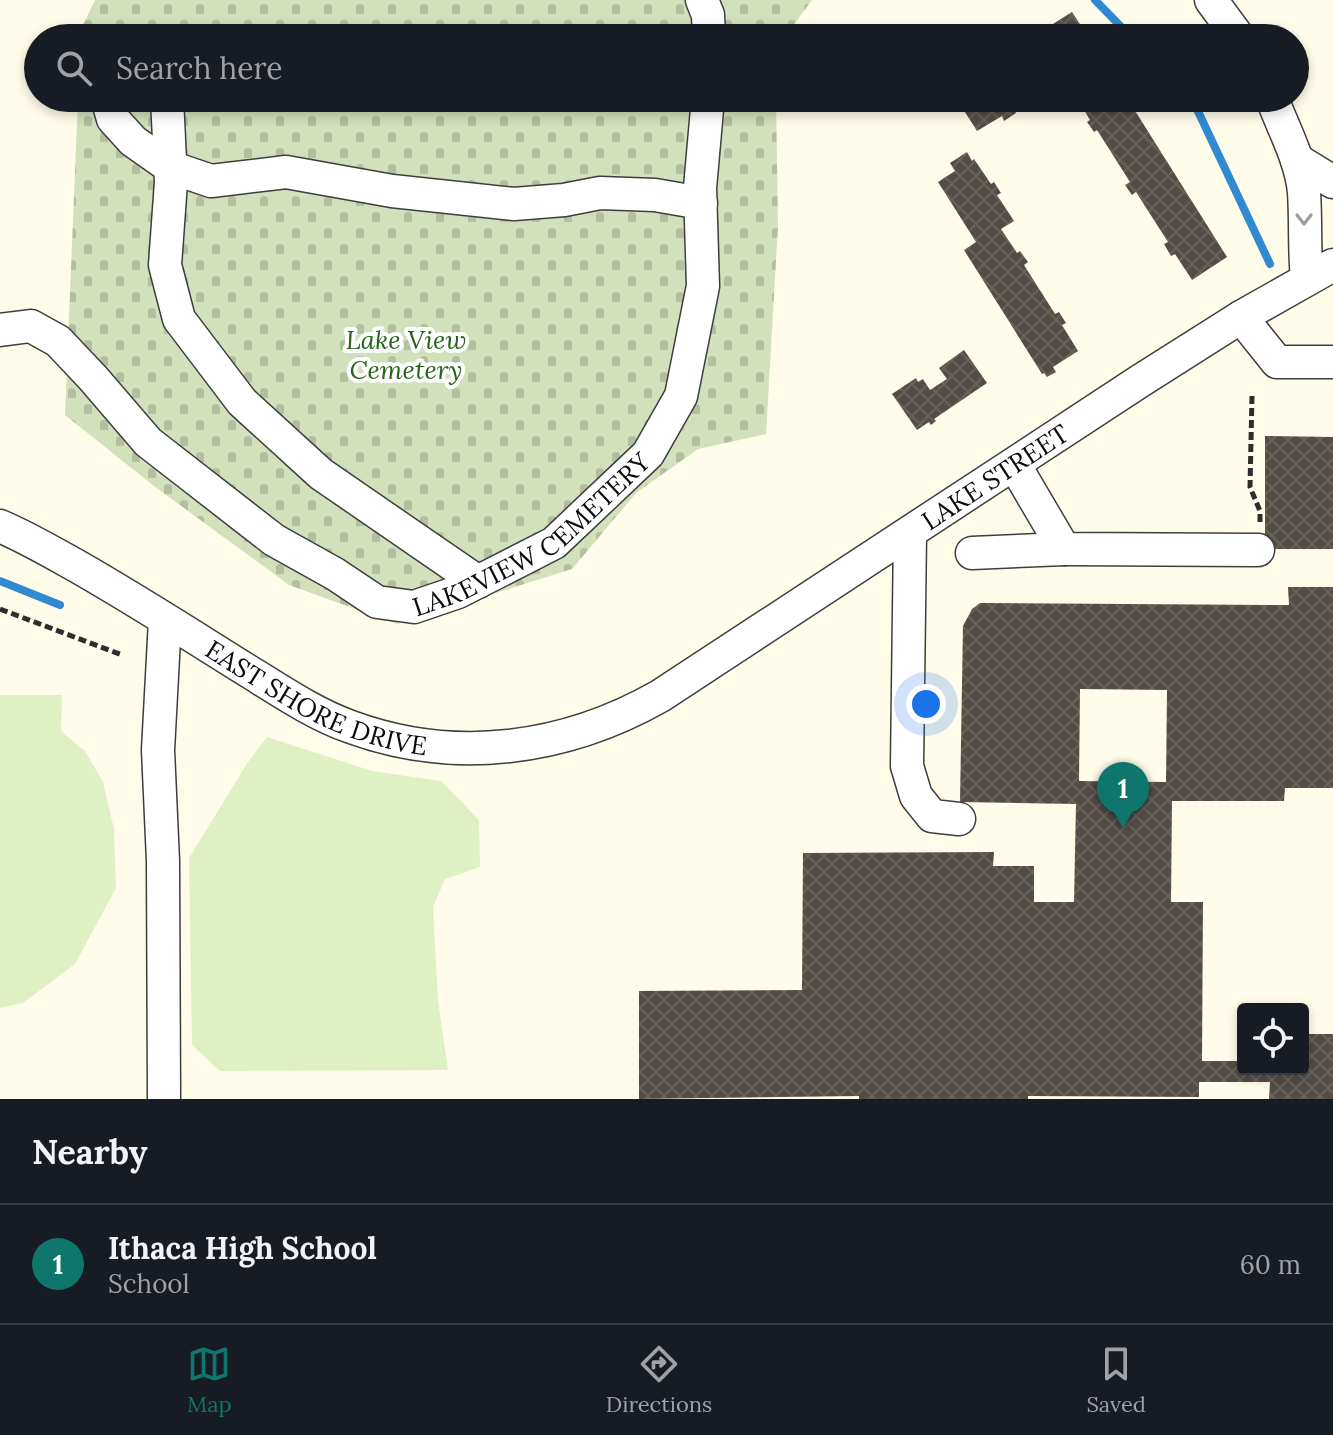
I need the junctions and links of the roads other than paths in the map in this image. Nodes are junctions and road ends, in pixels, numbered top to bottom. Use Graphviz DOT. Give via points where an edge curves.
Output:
graph roads {
  1 [pos="702,0"];
  2 [pos="1211,0"];
  3 [pos="708,24"];
  4 [pos="1229,24"];
  5 [pos="111,112"];
  6 [pos="168,112"];
  7 [pos="707,112"];
  8 [pos="1278,112"];
  9 [pos="1297,160"];
  10 [pos="170,167"];
  11 [pos="1333,182"];
  12 [pos="701,203"];
  13 [pos="1320,272"];
  14 [pos="1241,317"];
  15 [pos="0,330"];
  16 [pos="1333,362"];
  17 [pos="1014,464"];
  18 [pos="1,522"];
  19 [pos="910,533"];
  20 [pos="1064,549"];
  21 [pos="1258,550"];
  22 [pos="972,553"];
  23 [pos="478,582"];
  24 [pos="165,620"];
  25 [pos="660,696"];
  26 [pos="959,819"];
  27 [pos="164,1099"];
  1 -- 3 [label="street"];
  2 -- 4 [label="street"];
  5 -- 10 [label="street" via="133,141"];
  6 -- 10 [label="street"];
  7 -- 12 [label="street, LAKEVIEW CEMETERY"];
  8 -- 9 [label="street"];
  9 -- 11 [label="street"];
  9 -- 13 [label="street, one-way" via="1304,190 1304,251"];
  10 -- 12 [label="street" via="211,181 286,172 392,191 514,204 600,193"];
  10 -- 23 [label="street" via="165,265 179,319 242,402 321,474"];
  12 -- 23 [label="street, LAKEVIEW CEMETERY" via="703,286 693,344 681,396 648,454 554,543"];
  13 -- 14 [label="street, LAKE STREET"];
  14 -- 16 [label="street" via="1277,362"];
  14 -- 17 [label="street, LAKE STREET"];
  15 -- 23 [label="street, LAKEVIEW CEMETERY" via="31,326 58,341 148,442 274,540 377,602 414,607"];
  17 -- 19 [label="street, LAKE STREET"];
  17 -- 20 [label="street"];
  18 -- 24 [label="street, EAST SHORE DRIVE"];
  19 -- 25 [label="street, LAKE STREET"];
  19 -- 26 [label="street" via="907,766 916,796 932,816"];
  20 -- 21 [label="street"];
  20 -- 22 [label="street"];
  24 -- 25 [label="street, EAST SHORE DRIVE" via="349,727 437,747 502,748 564,737"];
  24 -- 27 [label="street" via="158,750"];
}
